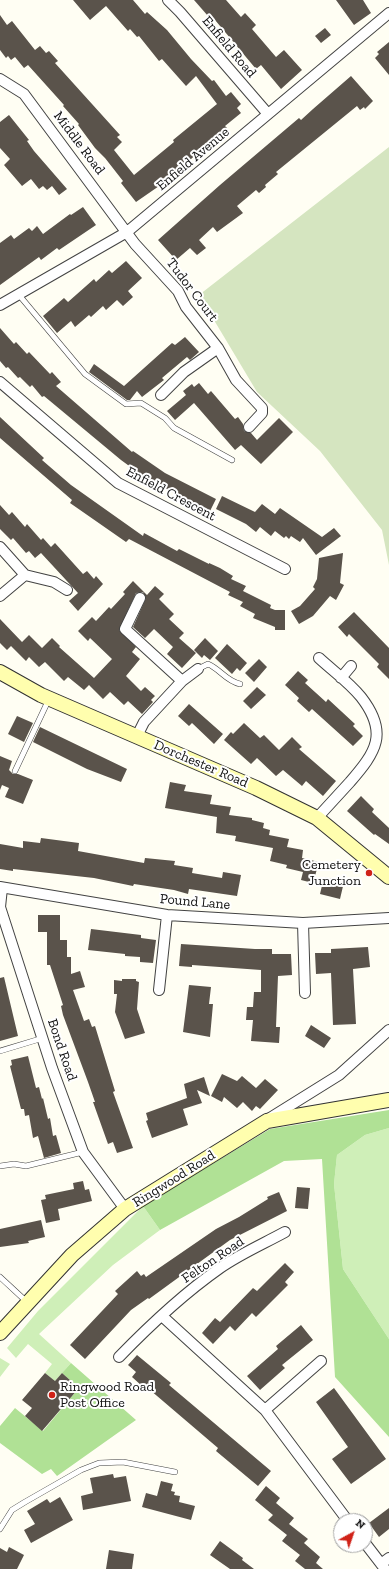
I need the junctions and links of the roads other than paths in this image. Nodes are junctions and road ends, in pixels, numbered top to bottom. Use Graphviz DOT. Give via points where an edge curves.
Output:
graph roads {
  1 [pos="168,0"];
  2 [pos="389,13"];
  3 [pos="0,79"];
  4 [pos="268,114"];
  5 [pos="127,232"];
  6 [pos="19,295"];
  7 [pos="0,305"];
  8 [pos="218,348"];
  9 [pos="0,382"];
  10 [pos="161,395"];
  11 [pos="249,426"];
  12 [pos="232,460"];
  13 [pos="0,547"];
  14 [pos="285,569"];
  15 [pos="25,575"];
  16 [pos="67,590"];
  17 [pos="0,596"];
  18 [pos="140,598"];
  19 [pos="319,658"];
  20 [pos="351,666"];
  21 [pos="198,669"];
  22 [pos="0,672"];
  23 [pos="341,678"];
  24 [pos="182,681"];
  25 [pos="240,684"];
  26 [pos="49,698"];
  27 [pos="137,736"];
  28 [pos="15,771"];
  29 [pos="317,818"];
  30 [pos="389,876"];
  31 [pos="1,888"];
  32 [pos="168,915"];
  33 [pos="389,918"];
  34 [pos="303,923"];
  35 [pos="158,990"];
  36 [pos="306,993"];
  37 [pos="389,1030"];
  38 [pos="43,1038"];
  39 [pos="0,1051"];
  40 [pos="389,1100"];
  41 [pos="267,1121"];
  42 [pos="83,1152"];
  43 [pos="0,1166"];
  44 [pos="125,1209"];
  45 [pos="284,1232"];
  46 [pos="0,1277"];
  47 [pos="27,1302"];
  48 [pos="162,1316"];
  49 [pos="0,1333"];
  50 [pos="119,1357"];
  51 [pos="321,1361"];
  52 [pos="265,1410"];
  53 [pos="175,1472"];
  54 [pos="342,1513"];
  55 [pos="0,1529"];
  56 [pos="373,1551"];
  57 [pos="385,1564"];
  1 -- 4 [label="street, Enfield Road"];
  2 -- 4 [label="street, Enfield Avenue"];
  3 -- 5 [label="street, Middle Road" via="24,94"];
  4 -- 5 [label="street, Enfield Avenue"];
  5 -- 6 [label="street, Enfield Avenue"];
  5 -- 8 [label="street, Tudor Court" via="172,283 186,307"];
  6 -- 7 [label="street, Enfield Avenue"];
  6 -- 12 [label="lane" via="86,374 126,404 141,403 165,418 174,428"];
  8 -- 10 [label="street" via="184,372"];
  8 -- 11 [label="street, Tudor Court" via="236,380 262,408 262,413"];
  9 -- 14 [label="street, Enfield Crescent" via="118,483"];
  13 -- 15 [label="street"];
  15 -- 16 [label="street" via="54,582"];
  15 -- 17 [label="street"];
  18 -- 24 [label="street" via="125,629"];
  19 -- 23 [label="street"];
  20 -- 23 [label="street"];
  21 -- 24 [label="street"];
  21 -- 25 [label="lane" via="208,664 232,682"];
  22 -- 26 [label="main road, Dorchester Road"];
  23 -- 29 [label="street" via="356,691 369,708 377,728 376,747 366,763"];
  24 -- 27 [label="street" via="144,722"];
  26 -- 27 [label="main road, Dorchester Road"];
  26 -- 28 [label="lane"];
  27 -- 29 [label="main road, Dorchester Road" via="256,788"];
  29 -- 30 [label="main road, Dorchester Road"];
  31 -- 32 [label="street, Pound Lane"];
  31 -- 38 [label="street, Bond Road" via="0,907"];
  32 -- 34 [label="street, Pound Lane"];
  32 -- 35 [label="street"];
  33 -- 34 [label="street, Pound Lane"];
  34 -- 36 [label="street"];
  37 -- 41 [label="street" via="338,1075"];
  38 -- 39 [label="lane"];
  38 -- 42 [label="street, Bond Road"];
  40 -- 41 [label="main road, Ringwood Road"];
  41 -- 44 [label="main road, Ringwood Road"];
  42 -- 43 [label="lane" via="26,1166"];
  42 -- 44 [label="street, Bond Road"];
  44 -- 47 [label="main road, Ringwood Road" via="72,1255"];
  45 -- 48 [label="street, Felton Road" via="221,1268"];
  46 -- 47 [label="lane"];
  47 -- 49 [label="main road, Ringwood Road"];
  48 -- 50 [label="street, Felton Road"];
  48 -- 52 [label="street"];
  51 -- 52 [label="street"];
  52 -- 54 [label="street"];
  53 -- 55 [label="lane" via="123,1462 99,1463 81,1470 12,1510"];
  56 -- 57 [label="street"];
}
